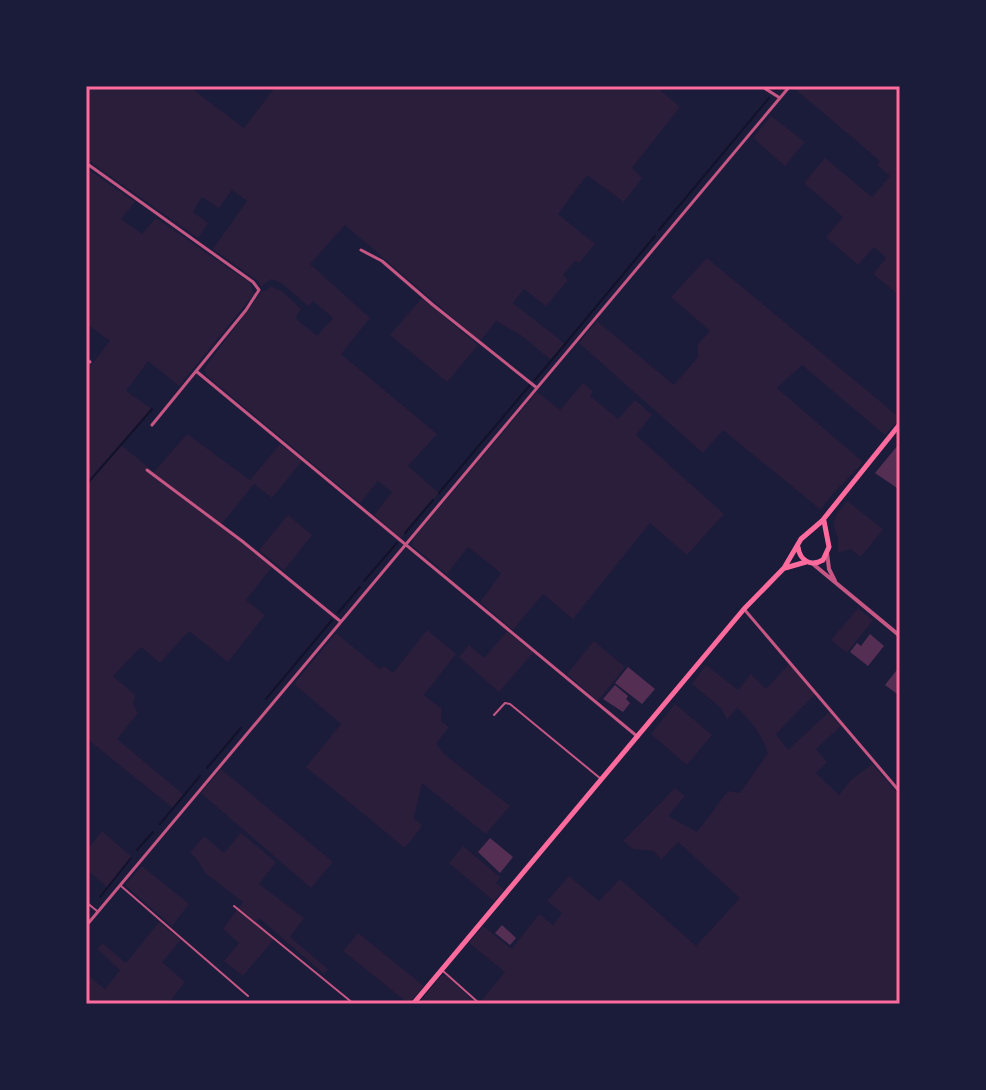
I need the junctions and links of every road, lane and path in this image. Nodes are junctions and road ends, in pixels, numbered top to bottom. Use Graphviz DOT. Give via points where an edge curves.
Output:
graph roads {
  1 [pos="761,86"];
  2 [pos="790,86"];
  3 [pos="780,98"];
  4 [pos="86,163"];
  5 [pos="361,250"];
  6 [pos="196,371"];
  7 [pos="537,388"];
  8 [pos="900,424"];
  9 [pos="152,425"];
  10 [pos="147,470"];
  11 [pos="827,512"];
  12 [pos="809,533"];
  13 [pos="826,539"];
  14 [pos="405,543"];
  15 [pos="798,547"];
  16 [pos="827,553"];
  17 [pos="810,563"];
  18 [pos="784,568"];
  19 [pos="838,586"];
  20 [pos="744,609"];
  21 [pos="340,621"];
  22 [pos="900,636"];
  23 [pos="494,715"];
  24 [pos="638,737"];
  25 [pos="602,780"];
  26 [pos="900,792"];
  27 [pos="120,885"];
  28 [pos="86,902"];
  29 [pos="234,906"];
  30 [pos="98,912"];
  31 [pos="86,926"];
  32 [pos="442,970"];
  33 [pos="248,996"];
  34 [pos="354,1004"];
  35 [pos="413,1004"];
  36 [pos="480,1004"];
  1 -- 3 [label="street"];
  2 -- 3 [label="street"];
  3 -- 7 [label="street"];
  4 -- 6 [label="street" via="257,286 257,295"];
  5 -- 7 [label="street" via="382,261"];
  6 -- 9 [label="street"];
  6 -- 14 [label="street"];
  7 -- 14 [label="street"];
  8 -- 11 [label="main road"];
  10 -- 21 [label="street"];
  11 -- 12 [label="main road"];
  11 -- 13 [label="main road"];
  12 -- 13 [label="main road"];
  12 -- 15 [label="main road"];
  13 -- 16 [label="main road"];
  14 -- 21 [label="street"];
  14 -- 24 [label="street"];
  15 -- 17 [label="main road"];
  15 -- 18 [label="main road"];
  16 -- 17 [label="main road" via="823,560"];
  16 -- 19 [label="street"];
  17 -- 18 [label="main road"];
  17 -- 19 [label="street"];
  18 -- 20 [label="main road"];
  19 -- 22 [label="street"];
  20 -- 24 [label="main road"];
  20 -- 26 [label="street"];
  21 -- 27 [label="street"];
  23 -- 25 [label="lane" via="510,704"];
  24 -- 25 [label="main road"];
  25 -- 32 [label="main road"];
  27 -- 30 [label="street"];
  27 -- 33 [label="lane"];
  28 -- 30 [label="lane"];
  29 -- 34 [label="lane"];
  30 -- 31 [label="street"];
  32 -- 35 [label="main road"];
  32 -- 36 [label="lane"];
}
